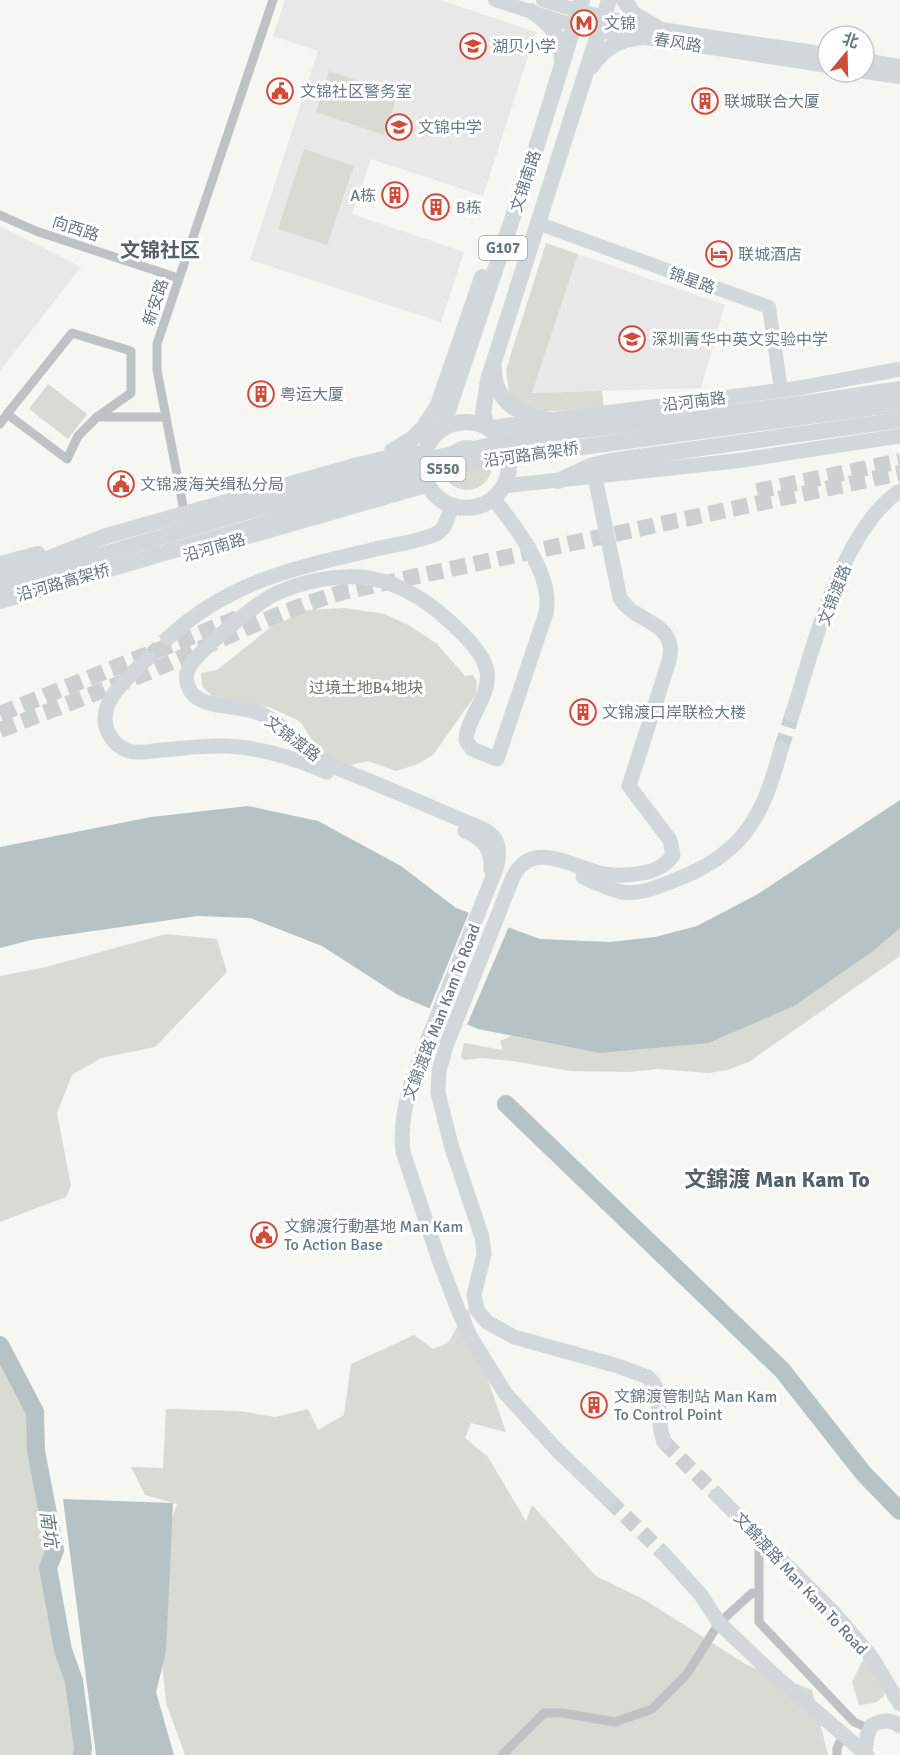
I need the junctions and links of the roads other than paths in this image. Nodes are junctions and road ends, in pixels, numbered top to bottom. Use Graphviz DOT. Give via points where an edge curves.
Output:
graph roads {
  1 [pos="273,0"];
  2 [pos="495,0"];
  3 [pos="609,0"];
  4 [pos="624,0"];
  5 [pos="537,6"];
  6 [pos="579,12"];
  7 [pos="602,24"];
  8 [pos="650,32"];
  9 [pos="816,53"];
  10 [pos="876,62"];
  11 [pos="816,64"];
  12 [pos="562,66"];
  13 [pos="900,66"];
  14 [pos="876,74"];
  15 [pos="900,77"];
  16 [pos="583,81"];
  17 [pos="554,91"];
  18 [pos="0,215"];
  19 [pos="537,223"];
  20 [pos="178,278"];
  21 [pos="494,358"];
  22 [pos="900,369"];
  23 [pos="900,389"];
  24 [pos="781,390"];
  25 [pos="900,404"];
  26 [pos="8,414"];
  27 [pos="97,417"];
  28 [pos="166,417"];
  29 [pos="550,420"];
  30 [pos="900,420"];
  31 [pos="0,424"];
  32 [pos="488,428"];
  33 [pos="442,429"];
  34 [pos="527,436"];
  35 [pos="900,436"];
  36 [pos="425,452"];
  37 [pos="358,465"];
  38 [pos="595,477"];
  39 [pos="558,480"];
  40 [pos="428,485"];
  41 [pos="900,490"];
  42 [pos="498,492"];
  43 [pos="453,505"];
  44 [pos="186,521"];
  45 [pos="106,536"];
  46 [pos="193,553"];
  47 [pos="0,564"];
  48 [pos="0,576"];
  49 [pos="0,585"];
  50 [pos="0,601"];
  51 [pos="0,609"];
  52 [pos="168,638"];
  53 [pos="147,658"];
  54 [pos="792,715"];
  55 [pos="781,749"];
  56 [pos="486,892"];
  57 [pos="505,899"];
  58 [pos="664,1442"];
  59 [pos="717,1495"];
  60 [pos="609,1500"];
  61 [pos="759,1547"];
  62 [pos="664,1554"];
  63 [pos="759,1593"];
  64 [pos="719,1623"];
  65 [pos="900,1704"];
  66 [pos="900,1725"];
  67 [pos="870,1729"];
  68 [pos="849,1738"];
  69 [pos="866,1753"];
  70 [pos="502,1755"];
  71 [pos="837,1755"];
  1 -- 20 [label="street, 新安路"];
  2 -- 5 [label="street, 春风路"];
  3 -- 7 [label="highway, 文锦南路 / G107"];
  4 -- 8 [label="highway"];
  5 -- 6 [label="street, 春风路"];
  5 -- 12 [label="highway" via="555,32"];
  6 -- 7 [label="street, 春风路"];
  6 -- 12 [label="highway, 文锦南路 / G107"];
  7 -- 8 [label="street, 春风路"];
  7 -- 16 [label="highway, 文锦南路 / G107"];
  8 -- 9 [label="street, 春风路"];
  8 -- 11 [label="street, 春风路"];
  8 -- 16 [label="highway" via="611,46"];
  10 -- 13 [label="street"];
  12 -- 17 [label="highway, 文锦南路 / G107"];
  14 -- 15 [label="street"];
  16 -- 19 [label="highway, 文锦南路 / G107"];
  17 -- 33 [label="highway, 文锦南路 / G107"];
  17 -- 37 [label="highway" via="527,146 432,416 402,446"];
  18 -- 20 [label="street, 向西路" via="36,231"];
  19 -- 21 [label="highway, 文锦南路 / G107"];
  19 -- 24 [label="street, 锦星路" via="769,307"];
  20 -- 28 [label="street, 新安路" via="157,344 157,370"];
  21 -- 29 [label="highway" via="497,388 503,399 524,415"];
  21 -- 32 [label="highway, 文锦南路 / G107" via="483,408"];
  22 -- 24 [label="main road, 沿河南路"];
  23 -- 34 [label="highway, 沿河路高架桥 / S550"];
  24 -- 29 [label="main road, 沿河南路"];
  25 -- 50 [label="highway, 沿河路高架桥 / S550" via="479,461 424,472 253,528"];
  26 -- 27 [label="street" via="67,459 78,436"];
  26 -- 27 [label="street" via="72,333 131,351 131,393"];
  26 -- 31 [label="street"];
  27 -- 28 [label="street"];
  28 -- 44 [label="street, 新安路"];
  29 -- 32 [label="main road, 沿河南路"];
  30 -- 39 [label="highway" via="610,461"];
  32 -- 33 [label="highway" via="460,422"];
  32 -- 42 [label="highway" via="506,450 509,470"];
  33 -- 36 [label="highway, G107"];
  34 -- 37 [label="highway" via="412,452"];
  34 -- 49 [label="highway, 沿河路高架桥 / S550" via="404,465"];
  35 -- 38 [label="main road"];
  36 -- 40 [label="highway" via="423,469"];
  36 -- 44 [label="main road, 沿河南路"];
  37 -- 45 [label="highway"];
  38 -- 39 [label="main road"];
  38 -- 57 [label="main road" via="620,598 633,613 659,627 670,644 669,661 629,786 670,840 673,855 659,868 625,876 548,857 532,858 516,870"];
  39 -- 42 [label="main road"];
  40 -- 43 [label="highway" via="439,498"];
  40 -- 46 [label="main road, 沿河南路"];
  41 -- 54 [label="main road, 文锦渡路" via="867,521 838,578"];
  42 -- 43 [label="highway" via="486,503 470,507"];
  42 -- 56 [label="main road, 文锦渡路" via="548,596 546,613 497,759 472,749 466,740 487,683 482,659 432,607 409,592 377,580 328,579 275,594 250,610 195,659 187,675 190,689 199,700 260,713 324,762 489,832 498,842 500,852"];
  43 -- 52 [label="main road" via="438,533 258,581 208,606"];
  44 -- 46 [label="street, 新安路"];
  44 -- 48 [label="main road, 沿河南路"];
  45 -- 47 [label="highway"];
  45 -- 48 [label="highway"];
  46 -- 51 [label="main road, 沿河南路"];
  53 -- 56 [label="main road, 文锦渡路" via="108,704 106,728 121,747 139,752 238,747 316,767 479,837 491,855"];
  55 -- 57 [label="main road" via="769,791 747,832 733,848 711,862 676,880 629,893 563,868 540,865 521,875"];
  56 -- 60 [label="main road, 文錦渡路 Man Kam To Road" via="405,1106 401,1137 409,1172 470,1336 505,1393"];
  57 -- 58 [label="main road, 文錦渡路 Man Kam To Road" via="439,1071 438,1093 452,1148 482,1237 484,1254 474,1295 477,1310 487,1322 514,1337 648,1377 657,1390"];
  59 -- 65 [label="main road, 文錦渡路 Man Kam To Road" via="835,1614 870,1655"];
  61 -- 63 [label="street"];
  62 -- 64 [label="main road" via="702,1595"];
  63 -- 64 [label="street" via="752,1593"];
  63 -- 67 [label="street" via="759,1622 854,1722"];
  64 -- 68 [label="main road"];
  64 -- 70 [label="street" via="687,1674 652,1709 615,1722 544,1713"];
  66 -- 67 [label="main road" via="882,1720"];
  67 -- 69 [label="main road"];
  68 -- 69 [label="main road"];
  68 -- 71 [label="street" via="842,1738"];
}
